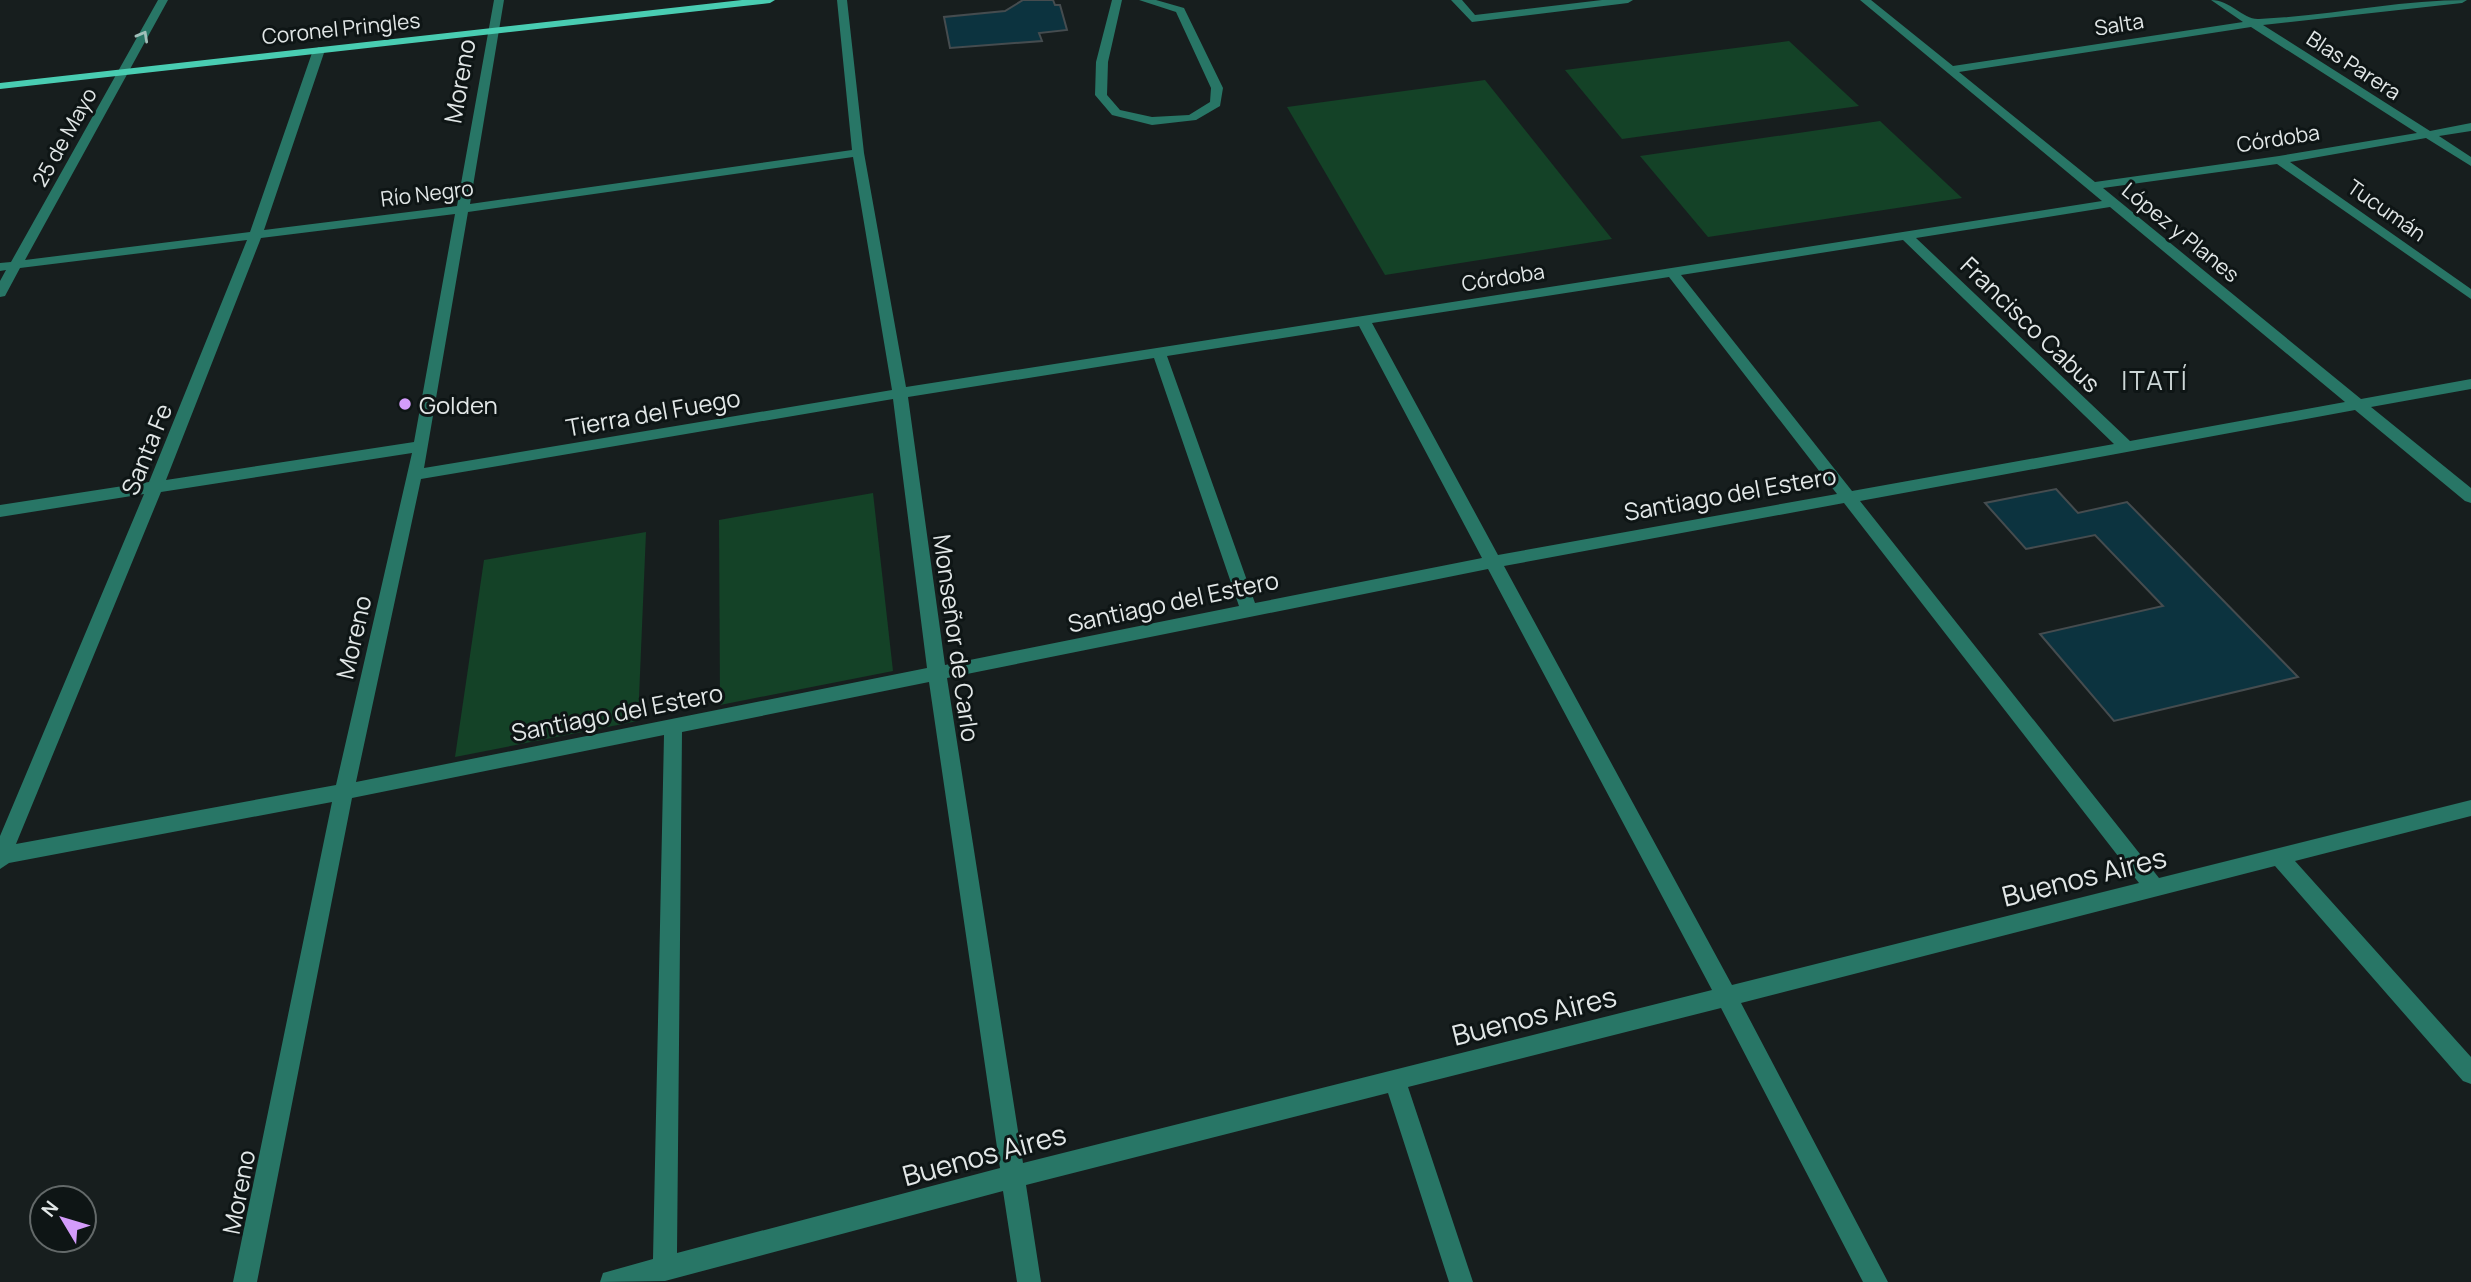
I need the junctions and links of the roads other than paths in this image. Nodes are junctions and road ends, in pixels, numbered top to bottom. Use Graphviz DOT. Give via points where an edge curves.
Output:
graph roads {
  1 [pos="163,0"];
  2 [pos="499,0"];
  3 [pos="770,0"];
  4 [pos="842,0"];
  5 [pos="1117,0"];
  6 [pos="1144,0"];
  7 [pos="1456,0"];
  8 [pos="1628,0"];
  9 [pos="1865,0"];
  10 [pos="2217,0"];
  11 [pos="2462,0"];
  12 [pos="2254,23"];
  13 [pos="493,31"];
  14 [pos="319,50"];
  15 [pos="1950,70"];
  16 [pos="122,72"];
  17 [pos="0,86"];
  18 [pos="2471,127"];
  19 [pos="2427,135"];
  20 [pos="859,153"];
  21 [pos="2279,160"];
  22 [pos="2471,162"];
  23 [pos="2092,186"];
  24 [pos="2113,203"];
  25 [pos="461,209"];
  26 [pos="256,233"];
  27 [pos="1905,235"];
  28 [pos="16,265"];
  29 [pos="0,267"];
  30 [pos="1671,271"];
  31 [pos="0,293"];
  32 [pos="2471,295"];
  33 [pos="1363,320"];
  34 [pos="1159,352"];
  35 [pos="2471,384"];
  36 [pos="900,393"];
  37 [pos="2358,404"];
  38 [pos="421,446"];
  39 [pos="2126,446"];
  40 [pos="414,475"];
  41 [pos="156,485"];
  42 [pos="1845,496"];
  43 [pos="2471,497"];
  44 [pos="0,511"];
  45 [pos="1491,562"];
  46 [pos="1249,611"];
  47 [pos="937,674"];
  48 [pos="673,725"];
  49 [pos="344,792"];
  50 [pos="2471,808"];
  51 [pos="1,857"];
  52 [pos="2279,857"];
  53 [pos="2155,888"];
  54 [pos="1727,997"];
  55 [pos="2471,1073"];
  56 [pos="1395,1081"];
  57 [pos="1013,1177"];
  58 [pos="665,1269"];
  59 [pos="245,1282"];
  60 [pos="612,1282"];
  61 [pos="1029,1282"];
  62 [pos="1461,1282"];
  63 [pos="1876,1282"];
  16 -- 1 [label="street, 25 de Mayo, one-way"];
  2 -- 13 [label="street, Moreno"];
  3 -- 13 [label="main road, Coronel Pringles"];
  4 -- 20 [label="street, Monseñor de Carlo"];
  5 -- 6 [label="street" via="1102,62 1101,95 1116,113 1152,121 1192,118 1216,104 1217,88 1180,10"];
  7 -- 8 [label="street" via="1472,19"];
  9 -- 15 [label="street, López y Planes"];
  10 -- 12 [label="street, Blas Parera"];
  11 -- 12 [label="street, Salta"];
  12 -- 15 [label="street, Salta"];
  12 -- 19 [label="street, Blas Parera"];
  13 -- 14 [label="main road, Coronel Pringles"];
  13 -- 25 [label="street, Moreno"];
  14 -- 16 [label="main road, Coronel Pringles"];
  14 -- 26 [label="street, Santa Fe"];
  15 -- 23 [label="street, López y Planes"];
  16 -- 17 [label="main road, Coronel Pringles"];
  16 -- 28 [label="street, 25 de Mayo"];
  18 -- 19 [label="street, Córdoba"];
  19 -- 21 [label="street, Córdoba"];
  19 -- 22 [label="street, Blas Parera"];
  20 -- 25 [label="street, Río Negro"];
  20 -- 36 [label="street, Monseñor de Carlo"];
  21 -- 23 [label="street, Córdoba"];
  21 -- 32 [label="street, Tucumán"];
  23 -- 24 [label="street, López y Planes"];
  24 -- 27 [label="street, Córdoba"];
  24 -- 37 [label="street, López y Planes"];
  25 -- 26 [label="street, Río Negro"];
  25 -- 38 [label="street, Moreno"];
  26 -- 28 [label="street, Río Negro"];
  26 -- 41 [label="street, Santa Fe"];
  27 -- 30 [label="street, Córdoba"];
  27 -- 39 [label="street, Francisco Cabus"];
  28 -- 29 [label="street, Río Negro"];
  28 -- 31 [label="street, 25 de Mayo"];
  30 -- 33 [label="street, Córdoba"];
  30 -- 42 [label="street"];
  33 -- 34 [label="street, Córdoba"];
  33 -- 45 [label="street"];
  34 -- 36 [label="street, Córdoba"];
  34 -- 46 [label="street"];
  35 -- 37 [label="street, Santiago del Estero"];
  36 -- 40 [label="street, Tierra del Fuego"];
  36 -- 47 [label="street, Monseñor de Carlo"];
  37 -- 39 [label="street, Santiago del Estero"];
  37 -- 43 [label="street, López y Planes"];
  38 -- 40 [label="street, Moreno"];
  38 -- 41 [label="street"];
  39 -- 42 [label="street, Santiago del Estero"];
  40 -- 49 [label="street, Moreno"];
  41 -- 44 [label="street"];
  41 -- 51 [label="street, Santa Fe"];
  42 -- 45 [label="street, Santiago del Estero"];
  42 -- 53 [label="street"];
  45 -- 46 [label="street, Santiago del Estero"];
  45 -- 54 [label="street"];
  46 -- 47 [label="street, Santiago del Estero"];
  47 -- 48 [label="street, Santiago del Estero"];
  47 -- 57 [label="street, Monseñor de Carlo"];
  48 -- 49 [label="street, Santiago del Estero"];
  48 -- 58 [label="street"];
  49 -- 51 [label="street, Santiago del Estero"];
  49 -- 59 [label="street, Moreno"];
  50 -- 52 [label="street, Buenos Aires"];
  52 -- 53 [label="street, Buenos Aires"];
  52 -- 55 [label="street"];
  53 -- 54 [label="street, Buenos Aires"];
  54 -- 56 [label="street, Buenos Aires"];
  54 -- 63 [label="street"];
  56 -- 57 [label="street, Buenos Aires"];
  56 -- 62 [label="street"];
  57 -- 58 [label="street, Buenos Aires"];
  57 -- 61 [label="street, Monseñor de Carlo"];
  58 -- 60 [label="street, Buenos Aires"];
}
